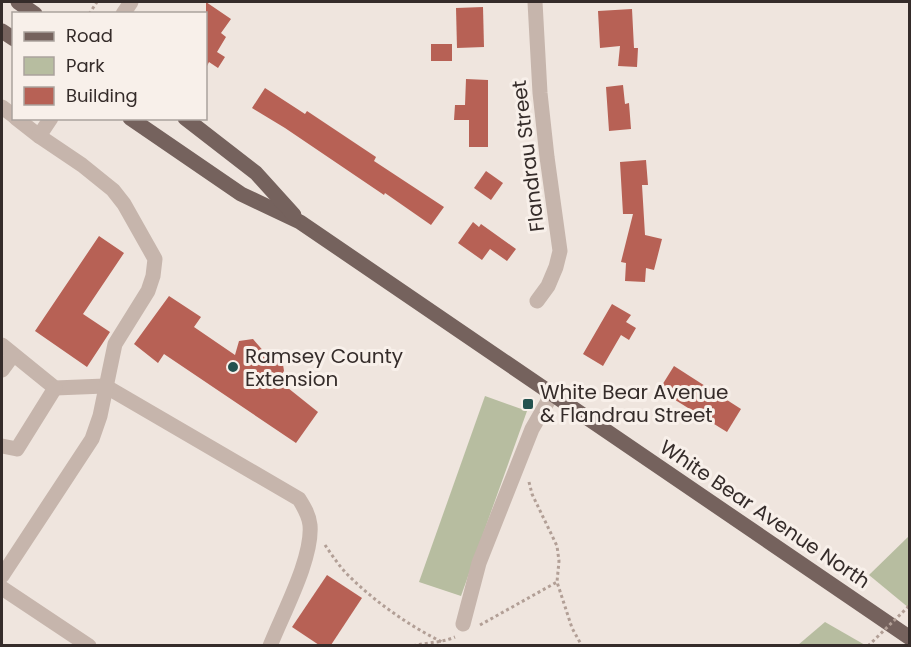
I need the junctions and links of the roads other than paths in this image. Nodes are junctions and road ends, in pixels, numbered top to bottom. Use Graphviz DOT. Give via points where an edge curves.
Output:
graph roads {
  1 [pos="18,2"];
  2 [pos="535,2"];
  3 [pos="33,12"];
  4 [pos="19,120"];
  5 [pos="50,120"];
  6 [pos="133,120"];
  7 [pos="188,120"];
  8 [pos="39,136"];
  9 [pos="300,222"];
  10 [pos="537,301"];
  11 [pos="7,350"];
  12 [pos="2,370"];
  13 [pos="105,386"];
  14 [pos="55,388"];
  15 [pos="552,394"];
  16 [pos="2,446"];
  17 [pos="2,576"];
  18 [pos="2,588"];
  19 [pos="467,629"];
  20 [pos="909,638"];
  21 [pos="89,645"];
  22 [pos="270,645"];
  1 -- 3 [label="main road"];
  2 -- 10 [label="street, Flandrau Street" via="542,115 560,251 548,286"];
  4 -- 8 [label="street"];
  5 -- 8 [label="street"];
  6 -- 9 [label="main road, White Bear Avenue North" via="241,194"];
  7 -- 9 [label="main road, White Bear Avenue North" via="256,173"];
  8 -- 13 [label="street" via="113,190 154,259 148,291 115,344"];
  9 -- 15 [label="main road, White Bear Avenue North"];
  11 -- 12 [label="street"];
  11 -- 14 [label="street"];
  13 -- 14 [label="street"];
  13 -- 17 [label="street" via="89,446"];
  13 -- 22 [label="street" via="299,499 310,524 308,550"];
  14 -- 16 [label="street" via="17,449"];
  15 -- 19 [label="street" via="532,429 479,563"];
  15 -- 20 [label="main road, White Bear Avenue North"];
  18 -- 21 [label="street"];
}
